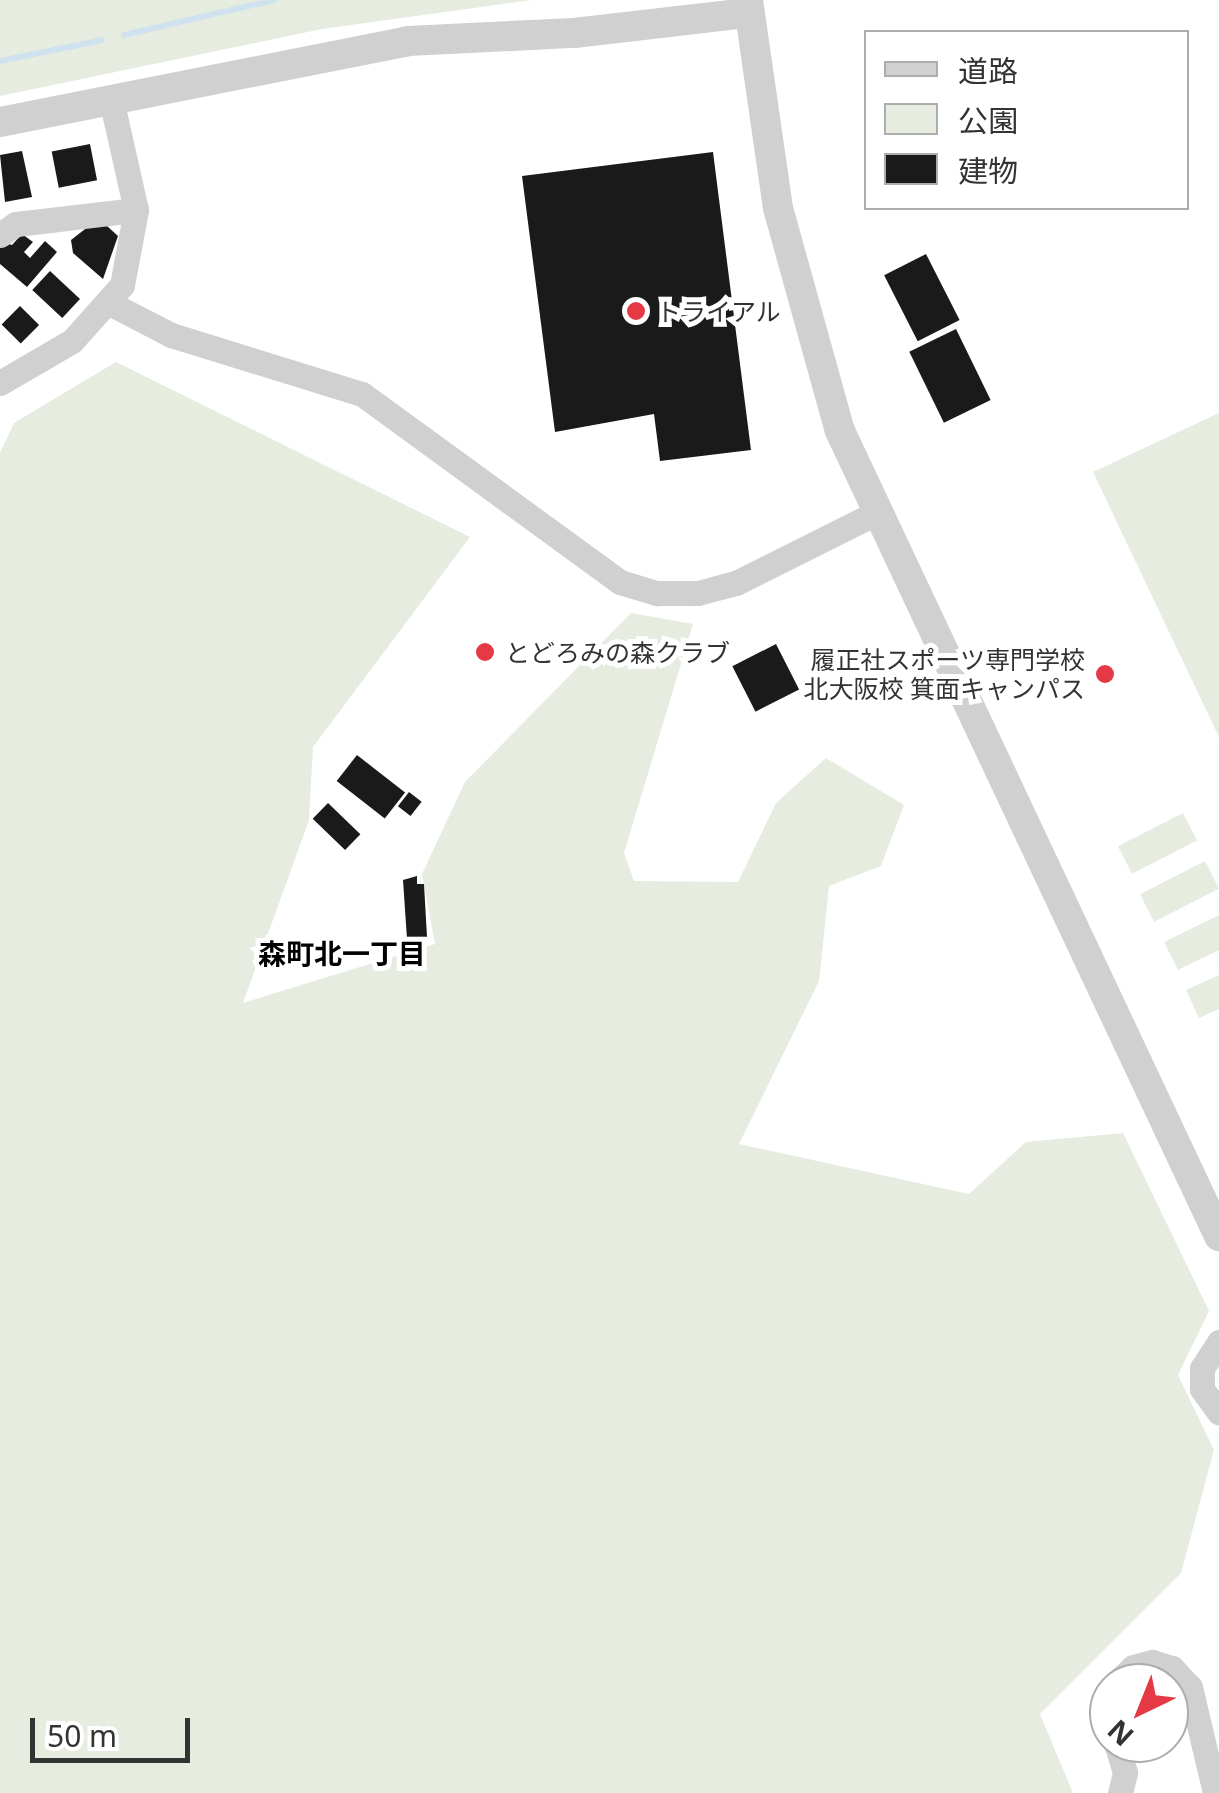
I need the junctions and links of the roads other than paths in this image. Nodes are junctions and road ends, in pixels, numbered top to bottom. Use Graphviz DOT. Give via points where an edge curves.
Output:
graph roads {
  1 [pos="748,7"];
  2 [pos="111,99"];
  3 [pos="0,122"];
  4 [pos="136,210"];
  5 [pos="0,235"];
  6 [pos="111,304"];
  7 [pos="0,382"];
  8 [pos="874,514"];
  9 [pos="1219,1236"];
  10 [pos="1219,1342"];
  11 [pos="1219,1412"];
  12 [pos="1189,1686"];
  13 [pos="1122,1763"];
  14 [pos="1120,1793"];
  15 [pos="1216,1793"];
  1 -- 2 [label="street" via="574,34 408,41"];
  1 -- 8 [label="street" via="796,286 817,365"];
  2 -- 3 [label="street"];
  2 -- 4 [label="street"];
  4 -- 5 [label="street" via="16,224"];
  4 -- 6 [label="street" via="132,251"];
  6 -- 7 [label="street" via="72,341"];
  6 -- 8 [label="street" via="171,335 362,394 620,582 656,593 698,593 736,583"];
  8 -- 9 [label="street"];
  10 -- 11 [label="street" via="1202,1378"];
  12 -- 15 [label="street"];
  13 -- 14 [label="street"];
}
